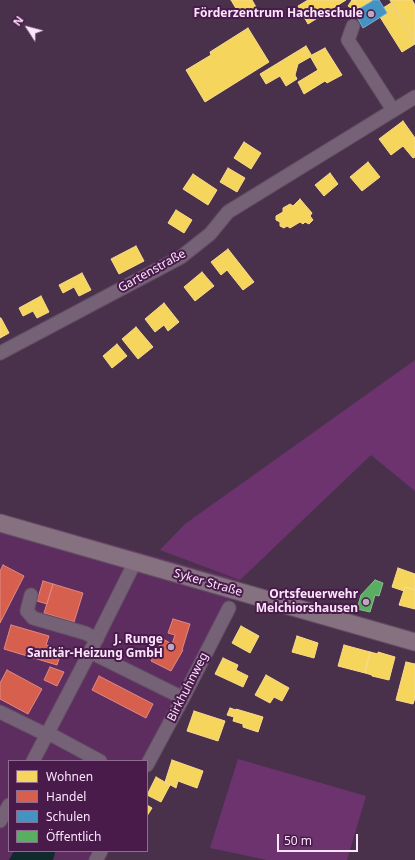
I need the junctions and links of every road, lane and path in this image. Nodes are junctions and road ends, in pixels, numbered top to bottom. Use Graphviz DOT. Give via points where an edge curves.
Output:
graph roads {
  1 [pos="353,26"];
  2 [pos="415,97"];
  3 [pos="393,110"];
  4 [pos="0,353"];
  5 [pos="0,523"];
  6 [pos="135,562"];
  7 [pos="31,595"];
  8 [pos="229,608"];
  9 [pos="96,639"];
  10 [pos="415,642"];
  11 [pos="90,652"];
  12 [pos="183,698"];
  13 [pos="0,712"];
  14 [pos="48,734"];
  15 [pos="34,760"];
  16 [pos="98,760"];
  17 [pos="148,763"];
  18 [pos="8,807"];
  19 [pos="0,821"];
  1 -- 3 [label="street" via="348,40"];
  2 -- 3 [label="street, Gartenstraße"];
  3 -- 4 [label="street, Gartenstraße" via="228,212 210,234 181,257"];
  5 -- 6 [label="main road, Syker Straße"];
  6 -- 9 [label="street"];
  6 -- 10 [label="main road, Syker Straße"];
  7 -- 9 [label="street" via="27,611 33,618 85,632"];
  8 -- 12 [label="street, Birkhuhnweg"];
  9 -- 11 [label="street"];
  11 -- 12 [label="street"];
  11 -- 14 [label="street"];
  12 -- 17 [label="street, Birkhuhnweg"];
  13 -- 14 [label="street"];
  14 -- 15 [label="street"];
  14 -- 16 [label="street"];
  18 -- 19 [label="street"];
}
